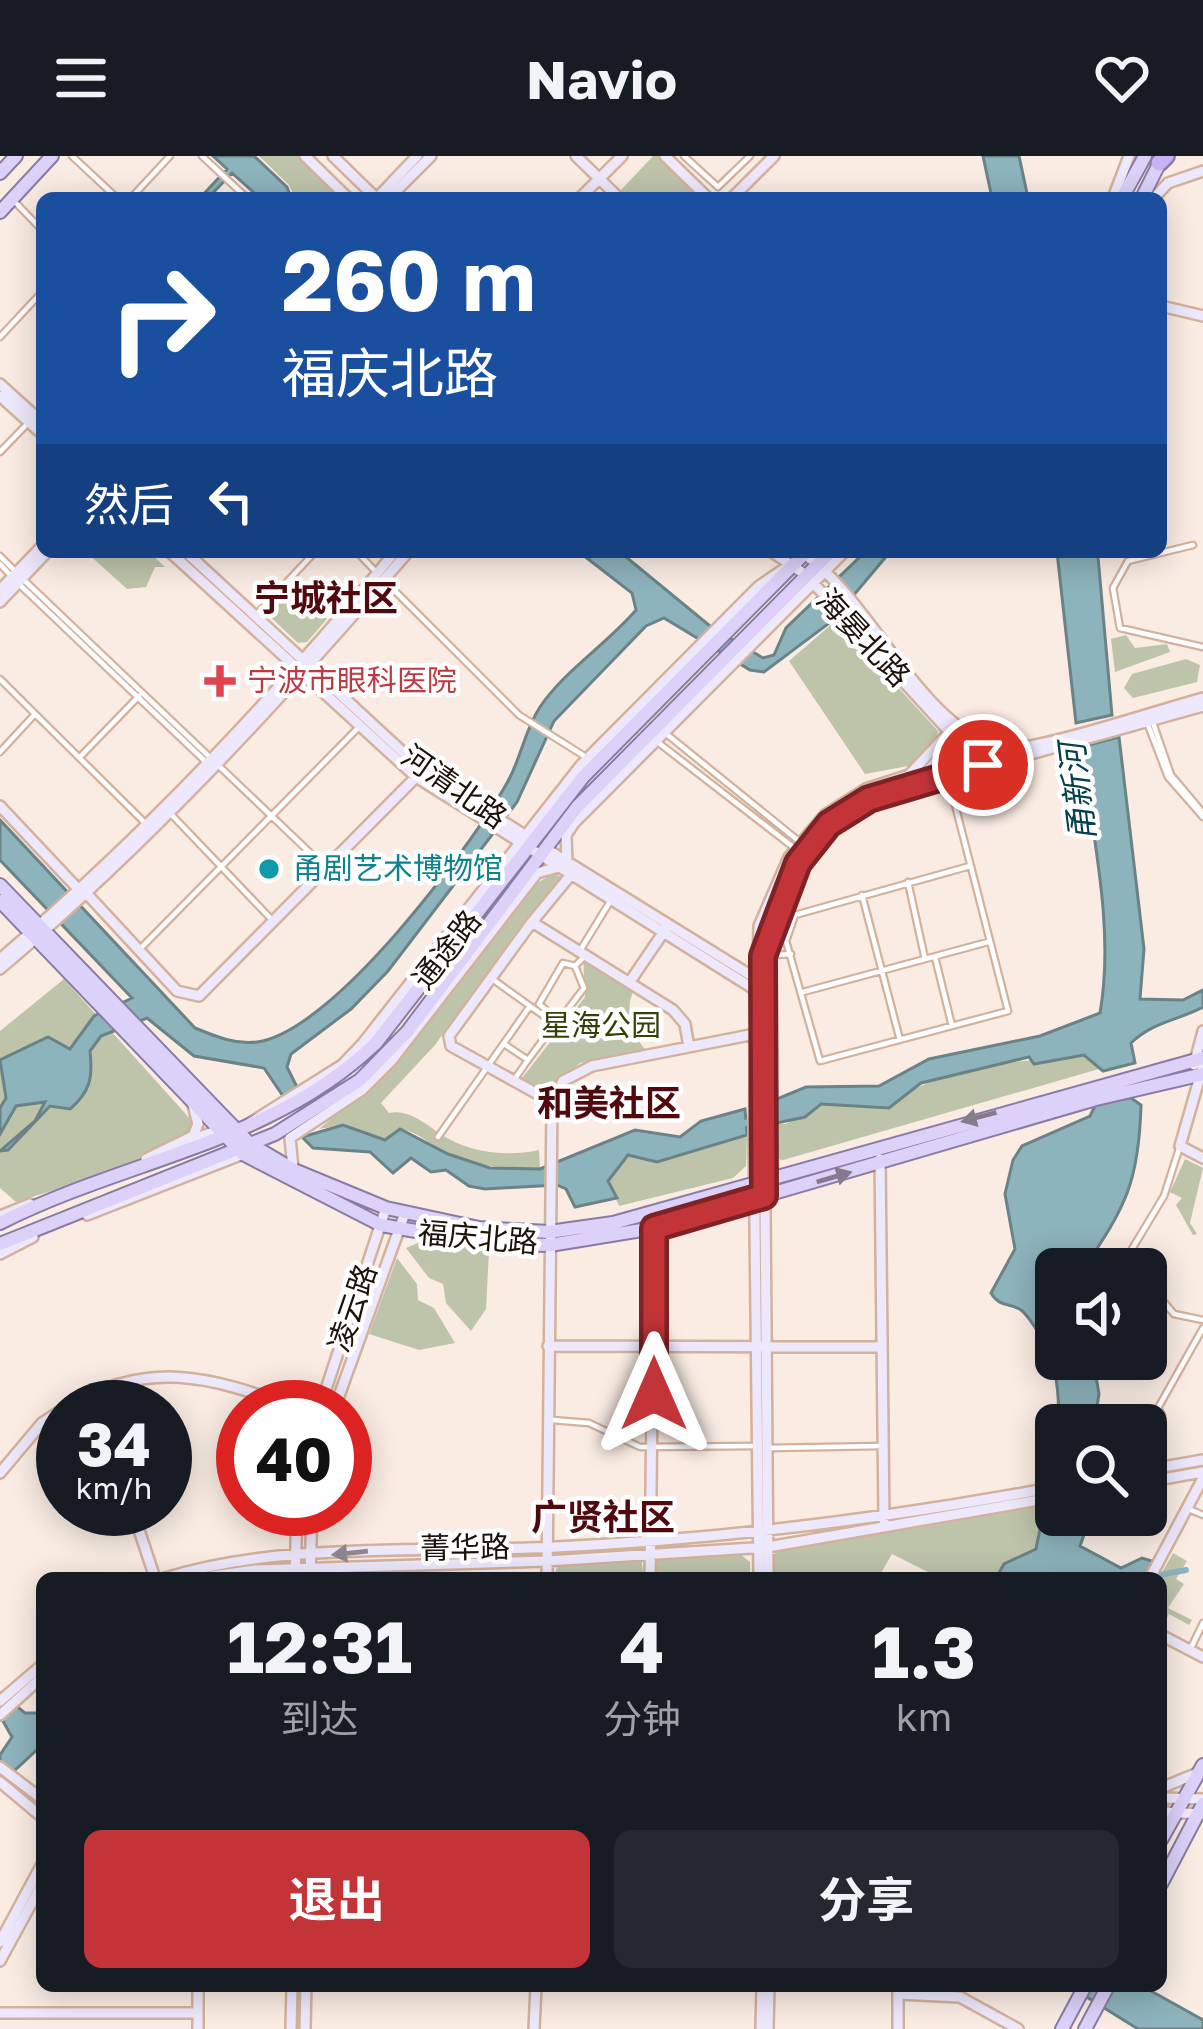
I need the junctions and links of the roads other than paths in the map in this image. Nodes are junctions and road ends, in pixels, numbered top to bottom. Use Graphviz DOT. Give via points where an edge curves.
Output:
graph roads {
  1 [pos="16,156"];
  2 [pos="52,156"];
  3 [pos="72,156"];
  4 [pos="170,156"];
  5 [pos="202,156"];
  6 [pos="305,156"];
  7 [pos="333,156"];
  8 [pos="417,156"];
  9 [pos="431,156"];
  10 [pos="576,156"];
  11 [pos="613,156"];
  12 [pos="622,156"];
  13 [pos="665,156"];
  14 [pos="684,156"];
  15 [pos="749,156"];
  16 [pos="774,156"];
  17 [pos="1129,156"];
  18 [pos="1158,158"];
  19 [pos="1203,171"];
  20 [pos="0,173"];
  21 [pos="597,176"];
  22 [pos="111,192"];
  23 [pos="137,192"];
  24 [pos="240,192"];
  25 [pos="342,192"];
  26 [pos="370,192"];
  27 [pos="382,192"];
  28 [pos="395,192"];
  29 [pos="582,192"];
  30 [pos="613,192"];
  31 [pos="702,192"];
  32 [pos="738,192"];
  33 [pos="1120,192"];
  34 [pos="1124,192"];
  35 [pos="1144,192"];
  36 [pos="1160,192"];
  37 [pos="12,199"];
  38 [pos="0,212"];
  39 [pos="36,224"];
  40 [pos="36,298"];
  41 [pos="1167,307"];
  42 [pos="1203,316"];
  43 [pos="0,337"];
  44 [pos="0,384"];
  45 [pos="0,396"];
  46 [pos="36,416"];
  47 [pos="36,416"];
  48 [pos="36,418"];
  49 [pos="0,452"];
  50 [pos="1193,545"];
  51 [pos="1167,551"];
  52 [pos="0,556"];
  53 [pos="36,558"];
  54 [pos="177,558"];
  55 [pos="192,558"];
  56 [pos="309,558"];
  57 [pos="363,558"];
  58 [pos="391,558"];
  59 [pos="401,558"];
  60 [pos="799,558"];
  61 [pos="803,558"];
  62 [pos="806,558"];
  63 [pos="828,558"];
  64 [pos="838,558"];
  65 [pos="1140,558"];
  66 [pos="0,565"];
  67 [pos="825,572"];
  68 [pos="381,576"];
  69 [pos="17,578"];
  70 [pos="810,579"];
  71 [pos="0,590"];
  72 [pos="0,602"];
  73 [pos="255,616"];
  74 [pos="1203,647"];
  75 [pos="304,668"];
  76 [pos="0,680"];
  77 [pos="140,694"];
  78 [pos="1203,702"];
  79 [pos="35,714"];
  80 [pos="1148,717"];
  81 [pos="1121,724"];
  82 [pos="360,726"];
  83 [pos="655,732"];
  84 [pos="954,732"];
  85 [pos="0,752"];
  86 [pos="80,758"];
  87 [pos="591,760"];
  88 [pos="998,760"];
  89 [pos="212,762"];
  90 [pos="416,777"];
  91 [pos="918,782"];
  92 [pos="952,793"];
  93 [pos="0,806"];
  94 [pos="170,813"];
  95 [pos="272,815"];
  96 [pos="482,815"];
  97 [pos="1203,815"];
  98 [pos="150,829"];
  99 [pos="520,839"];
  100 [pos="802,849"];
  101 [pos="542,852"];
  102 [pos="222,866"];
  103 [pos="970,866"];
  104 [pos="569,868"];
  105 [pos="327,870"];
  106 [pos="908,882"];
  107 [pos="0,886"];
  108 [pos="862,894"];
  109 [pos="79,897"];
  110 [pos="610,900"];
  111 [pos="0,901"];
  112 [pos="532,922"];
  113 [pos="275,923"];
  114 [pos="666,928"];
  115 [pos="37,933"];
  116 [pos="988,942"];
  117 [pos="140,949"];
  118 [pos="584,951"];
  119 [pos="791,954"];
  120 [pos="763,956"];
  121 [pos="935,957"];
  122 [pos="0,959"];
  123 [pos="925,959"];
  124 [pos="574,967"];
  125 [pos="0,969"];
  126 [pos="882,971"];
  127 [pos="490,978"];
  128 [pos="631,980"];
  129 [pos="755,984"];
  130 [pos="803,992"];
  131 [pos="530,1006"];
  132 [pos="557,1022"];
  133 [pos="952,1026"];
  134 [pos="130,1029"];
  135 [pos="1203,1031"];
  136 [pos="755,1034"];
  137 [pos="900,1040"];
  138 [pos="504,1044"];
  139 [pos="689,1047"];
  140 [pos="528,1060"];
  141 [pos="487,1068"];
  142 [pos="1199,1070"];
  143 [pos="512,1083"];
  144 [pos="1094,1094"];
  145 [pos="191,1100"];
  146 [pos="552,1102"];
  147 [pos="759,1108"];
  148 [pos="315,1118"];
  149 [pos="294,1129"];
  150 [pos="228,1133"];
  151 [pos="438,1137"];
  152 [pos="188,1141"];
  153 [pos="879,1145"];
  154 [pos="1180,1146"];
  155 [pos="244,1149"];
  156 [pos="1203,1158"];
  157 [pos="880,1164"];
  158 [pos="294,1170"];
  159 [pos="759,1190"];
  160 [pos="386,1208"];
  161 [pos="405,1214"];
  162 [pos="0,1219"];
  163 [pos="381,1225"];
  164 [pos="654,1228"];
  165 [pos="400,1230"];
  166 [pos="550,1238"];
  167 [pos="0,1244"];
  168 [pos="1133,1248"];
  169 [pos="0,1254"];
  170 [pos="1167,1305"];
  171 [pos="1203,1324"];
  172 [pos="548,1346"];
  173 [pos="881,1347"];
  174 [pos="654,1348"];
  175 [pos="762,1348"];
  176 [pos="149,1380"];
  177 [pos="222,1380"];
  178 [pos="329,1380"];
  179 [pos="345,1380"];
  180 [pos="1160,1404"];
  181 [pos="546,1420"];
  182 [pos="36,1430"];
  183 [pos="882,1446"];
  184 [pos="764,1447"];
  185 [pos="655,1448"];
  186 [pos="1203,1460"];
  187 [pos="1167,1469"];
  188 [pos="0,1473"];
  189 [pos="1167,1474"];
  190 [pos="1203,1474"];
  191 [pos="1203,1489"];
  192 [pos="1035,1496"];
  193 [pos="1197,1513"];
  194 [pos="884,1521"];
  195 [pos="141,1536"];
  196 [pos="296,1536"];
  197 [pos="311,1536"];
  198 [pos="764,1540"];
  199 [pos="548,1547"];
  200 [pos="651,1548"];
  201 [pos="295,1557"];
  202 [pos="310,1558"];
  203 [pos="547,1561"];
  204 [pos="153,1572"];
  205 [pos="186,1572"];
  206 [pos="241,1572"];
  207 [pos="271,1572"];
  208 [pos="295,1572"];
  209 [pos="310,1572"];
  210 [pos="346,1572"];
  211 [pos="548,1572"];
  212 [pos="650,1572"];
  213 [pos="764,1572"];
  214 [pos="1155,1572"];
  215 [pos="1156,1572"];
  216 [pos="1203,1623"];
  217 [pos="1167,1640"];
  218 [pos="1189,1651"];
  219 [pos="1203,1658"];
  220 [pos="36,1670"];
  221 [pos="36,1682"];
  222 [pos="0,1702"];
  223 [pos="0,1715"];
  224 [pos="0,1767"];
  225 [pos="1201,1768"];
  226 [pos="7,1783"];
  227 [pos="1167,1785"];
  228 [pos="36,1796"];
  229 [pos="1187,1797"];
  230 [pos="1167,1798"];
  231 [pos="1202,1807"];
  232 [pos="36,1810"];
  233 [pos="1179,1811"];
  234 [pos="1167,1812"];
  235 [pos="1167,1830"];
  236 [pos="1167,1874"];
  237 [pos="36,1875"];
  238 [pos="36,1895"];
  239 [pos="0,1942"];
  240 [pos="0,1961"];
  241 [pos="198,1992"];
  242 [pos="292,1992"];
  243 [pos="307,1992"];
  244 [pos="536,1992"];
  245 [pos="765,1992"];
  246 [pos="898,1992"];
  247 [pos="916,1992"];
  248 [pos="1081,1992"];
  249 [pos="1105,1992"];
  250 [pos="0,2013"];
  251 [pos="198,2013"];
  252 [pos="1088,2025"];
  253 [pos="197,2029"];
  254 [pos="291,2029"];
  255 [pos="305,2029"];
  256 [pos="534,2029"];
  257 [pos="765,2029"];
  258 [pos="898,2029"];
  259 [pos="1018,2029"];
  260 [pos="1062,2029"];
  1 -- 20 [label="main road"];
  2 -- 37 [label="main road"];
  3 -- 22 [label="street"];
  4 -- 23 [label="street"];
  5 -- 24 [label="street"];
  6 -- 25 [label="street"];
  7 -- 26 [label="street"];
  8 -- 27 [label="street"];
  9 -- 28 [label="street"];
  10 -- 21 [label="street"];
  11 -- 21 [label="street"];
  12 -- 21 [label="street"];
  13 -- 31 [label="street"];
  14 -- 15 [label="street" via="718,187"];
  16 -- 32 [label="street"];
  17 -- 33 [label="street"];
  18 -- 34 [label="main road"];
  18 -- 35 [label="main road"];
  19 -- 36 [label="street"];
  21 -- 29 [label="street"];
  21 -- 30 [label="street"];
  37 -- 38 [label="main road"];
  37 -- 39 [label="street"];
  40 -- 43 [label="street"];
  41 -- 42 [label="street"];
  44 -- 46 [label="street"];
  45 -- 47 [label="street"];
  48 -- 49 [label="street"];
  50 -- 51 [label="street"];
  52 -- 69 [label="street"];
  53 -- 69 [label="street"];
  54 -- 75 [label="street, 河清北路"];
  55 -- 73 [label="street, 河清北路"];
  56 -- 73 [label="street"];
  57 -- 68 [label="street"];
  58 -- 68 [label="street"];
  59 -- 68 [label="street"];
  60 -- 87 [label="main road, 通途路"];
  61 -- 70 [label="street, 海晏北路"];
  62 -- 67 [label="street, 海晏北路"];
  63 -- 67 [label="main road"];
  64 -- 67 [label="street"];
  65 -- 74 [label="street" via="1128,561 1112,597 1120,628"];
  66 -- 69 [label="street"];
  67 -- 70 [label="main road"];
  67 -- 84 [label="street, 海晏北路"];
  68 -- 75 [label="street"];
  68 -- 87 [label="street" via="519,715"];
  69 -- 71 [label="street"];
  69 -- 72 [label="street"];
  69 -- 77 [label="street"];
  70 -- 83 [label="main road, 通途路"];
  70 -- 84 [label="street, 海晏北路"];
  73 -- 75 [label="street, 河清北路"];
  75 -- 82 [label="street, 河清北路"];
  75 -- 89 [label="street"];
  75 -- 96 [label="street, 河清北路"];
  76 -- 79 [label="street"];
  77 -- 86 [label="street"];
  77 -- 89 [label="street"];
  78 -- 80 [label="street"];
  79 -- 85 [label="street"];
  79 -- 86 [label="street"];
  80 -- 81 [label="street"];
  80 -- 97 [label="street" via="1168,777"];
  81 -- 84 [label="street" via="1007,749"];
  81 -- 88 [label="street"];
  82 -- 90 [label="street, 河清北路"];
  82 -- 95 [label="street"];
  83 -- 100 [label="street"];
  83 -- 100 [label="street"];
  83 -- 101 [label="main road, 通途路"];
  83 -- 104 [label="street" via="566,835"];
  84 -- 88 [label="street"];
  84 -- 91 [label="street"];
  84 -- 100 [label="street" via="909,775 838,807"];
  86 -- 98 [label="street"];
  87 -- 99 [label="main road, 通途路"];
  88 -- 91 [label="street"];
  89 -- 94 [label="street"];
  89 -- 95 [label="street"];
  89 -- 98 [label="street"];
  90 -- 96 [label="street, 河清北路"];
  90 -- 105 [label="street"];
  91 -- 100 [label="street" via="849,811"];
  92 -- 103 [label="street"];
  93 -- 109 [label="street"];
  94 -- 98 [label="street"];
  94 -- 102 [label="street"];
  95 -- 102 [label="street"];
  95 -- 105 [label="street"];
  96 -- 99 [label="street, 河清北路"];
  98 -- 109 [label="street"];
  99 -- 101 [label="street, 河清北路"];
  99 -- 150 [label="main road, 通途路" via="376,1043 302,1096"];
  100 -- 120 [label="street"];
  100 -- 129 [label="street" via="759,926"];
  101 -- 104 [label="street, 河清北路"];
  101 -- 148 [label="main road, 通途路" via="390,1052"];
  102 -- 113 [label="street"];
  102 -- 117 [label="street"];
  103 -- 106 [label="street"];
  103 -- 116 [label="street"];
  104 -- 110 [label="street, 河清北路"];
  104 -- 112 [label="street"];
  104 -- 114 [label="street, 河清北路"];
  104 -- 148 [label="street" via="537,873 376,1077"];
  105 -- 113 [label="street"];
  106 -- 108 [label="street"];
  106 -- 123 [label="street"];
  107 -- 115 [label="main road, 福庆北路"];
  108 -- 119 [label="street" via="796,915 786,941"];
  108 -- 126 [label="street"];
  109 -- 115 [label="street"];
  109 -- 117 [label="street"];
  110 -- 114 [label="street, 河清北路"];
  110 -- 118 [label="street"];
  111 -- 115 [label="main road, 福庆北路"];
  112 -- 118 [label="street"];
  112 -- 127 [label="street"];
  113 -- 117 [label="street" via="199,996 177,991"];
  114 -- 128 [label="street"];
  114 -- 129 [label="street, 河清北路"];
  115 -- 122 [label="street"];
  115 -- 125 [label="street"];
  115 -- 134 [label="main road, 福庆北路"];
  116 -- 121 [label="street"];
  116 -- 133 [label="street" via="1008,1012"];
  118 -- 124 [label="street"];
  118 -- 128 [label="street"];
  119 -- 120 [label="street"];
  119 -- 130 [label="street"];
  120 -- 147 [label="street"];
  121 -- 123 [label="street"];
  121 -- 133 [label="street"];
  123 -- 126 [label="street"];
  124 -- 132 [label="street" via="584,988"];
  124 -- 132 [label="street" via="563,963 538,1004"];
  126 -- 130 [label="street"];
  126 -- 137 [label="street"];
  127 -- 131 [label="street"];
  127 -- 141 [label="street" via="449,1036"];
  128 -- 139 [label="street" via="673,1010"];
  129 -- 136 [label="street"];
  130 -- 137 [label="street" via="820,1061"];
  131 -- 132 [label="street"];
  131 -- 138 [label="street"];
  132 -- 140 [label="street"];
  133 -- 137 [label="street"];
  134 -- 145 [label="main road, 福庆北路"];
  134 -- 150 [label="main road, 福庆北路"];
  135 -- 142 [label="street"];
  136 -- 139 [label="street"];
  136 -- 147 [label="street"];
  138 -- 140 [label="street"];
  138 -- 141 [label="street"];
  139 -- 146 [label="street" via="592,1066 563,1081"];
  140 -- 143 [label="street"];
  141 -- 143 [label="street"];
  141 -- 151 [label="street"];
  142 -- 144 [label="main road, 福庆北路"];
  142 -- 154 [label="street"];
  143 -- 146 [label="street"];
  144 -- 153 [label="main road, 福庆北路, one-way"];
  144 -- 157 [label="main road, 福庆北路"];
  145 -- 150 [label="main road, 福庆北路"];
  145 -- 152 [label="street" via="198,1124"];
  146 -- 166 [label="street"];
  147 -- 159 [label="street"];
  148 -- 149 [label="main road, 通途路"];
  149 -- 155 [label="main road, 通途路"];
  149 -- 158 [label="street" via="287,1144"];
  150 -- 152 [label="street"];
  150 -- 155 [label="main road, 福庆北路"];
  150 -- 162 [label="main road, 通途路"];
  152 -- 162 [label="street"];
  153 -- 157 [label="street"];
  153 -- 159 [label="main road, 福庆北路"];
  154 -- 156 [label="street"];
  154 -- 168 [label="street" via="1164,1196"];
  155 -- 158 [label="main road, 福庆北路"];
  155 -- 163 [label="main road, 福庆北路"];
  155 -- 167 [label="main road, 通途路"];
  155 -- 169 [label="street"];
  159 -- 157 [label="main road, 福庆北路, one-way"];
  157 -- 173 [label="street"];
  158 -- 160 [label="main road, 福庆北路"];
  159 -- 164 [label="main road, 福庆北路"];
  159 -- 166 [label="main road, 福庆北路"];
  159 -- 175 [label="street"];
  160 -- 161 [label="main road, 福庆北路"];
  160 -- 163 [label="street, 凌云路"];
  161 -- 165 [label="street, 凌云路"];
  161 -- 166 [label="main road, 福庆北路"];
  163 -- 165 [label="main road, 福庆北路"];
  163 -- 178 [label="street, 凌云路"];
  164 -- 166 [label="main road, 福庆北路"];
  164 -- 174 [label="street"];
  165 -- 166 [label="main road, 福庆北路" via="492,1244"];
  165 -- 179 [label="street, 凌云路"];
  166 -- 172 [label="street"];
  170 -- 171 [label="street"];
  171 -- 180 [label="street"];
  172 -- 174 [label="street"];
  172 -- 181 [label="street"];
  173 -- 175 [label="street"];
  173 -- 183 [label="street"];
  174 -- 175 [label="street"];
  174 -- 185 [label="street"];
  175 -- 184 [label="street"];
  176 -- 177 [label="street"];
  181 -- 185 [label="street" via="589,1423"];
  181 -- 199 [label="street"];
  182 -- 188 [label="street"];
  183 -- 184 [label="street"];
  183 -- 194 [label="street"];
  184 -- 185 [label="street"];
  184 -- 198 [label="street"];
  185 -- 200 [label="street"];
  186 -- 187 [label="street"];
  189 -- 190 [label="street"];
  190 -- 214 [label="street"];
  191 -- 193 [label="street"];
  192 -- 194 [label="street, 菁华路"];
  193 -- 215 [label="street"];
  194 -- 198 [label="street, 菁华路"];
  195 -- 204 [label="street"];
  196 -- 201 [label="street"];
  197 -- 202 [label="street"];
  198 -- 200 [label="street, 菁华路"];
  198 -- 213 [label="street"];
  199 -- 200 [label="street, 菁华路"];
  199 -- 202 [label="street, 菁华路, one-way"];
  199 -- 203 [label="street"];
  200 -- 203 [label="street"];
  200 -- 212 [label="street"];
  201 -- 202 [label="street, 菁华路"];
  201 -- 205 [label="street, 菁华路"];
  201 -- 208 [label="street"];
  202 -- 209 [label="street"];
  203 -- 210 [label="street"];
  203 -- 211 [label="street"];
  206 -- 207 [label="street"];
  216 -- 218 [label="street"];
  217 -- 218 [label="street"];
  218 -- 219 [label="street"];
  220 -- 222 [label="street"];
  221 -- 223 [label="street"];
  224 -- 226 [label="street"];
  225 -- 227 [label="street"];
  225 -- 229 [label="main road"];
  226 -- 228 [label="street"];
  226 -- 232 [label="street"];
  229 -- 230 [label="street"];
  229 -- 231 [label="street"];
  229 -- 233 [label="main road"];
  231 -- 233 [label="street"];
  231 -- 236 [label="main road"];
  233 -- 234 [label="street"];
  233 -- 235 [label="main road"];
  237 -- 239 [label="street"];
  238 -- 240 [label="street"];
  241 -- 251 [label="street"];
  242 -- 254 [label="street"];
  243 -- 255 [label="street"];
  244 -- 256 [label="street"];
  245 -- 257 [label="street"];
  246 -- 258 [label="street"];
  247 -- 259 [label="street" via="960,1997"];
  248 -- 260 [label="main road"];
  249 -- 252 [label="main road"];
  250 -- 251 [label="street"];
  251 -- 253 [label="street"];
}
